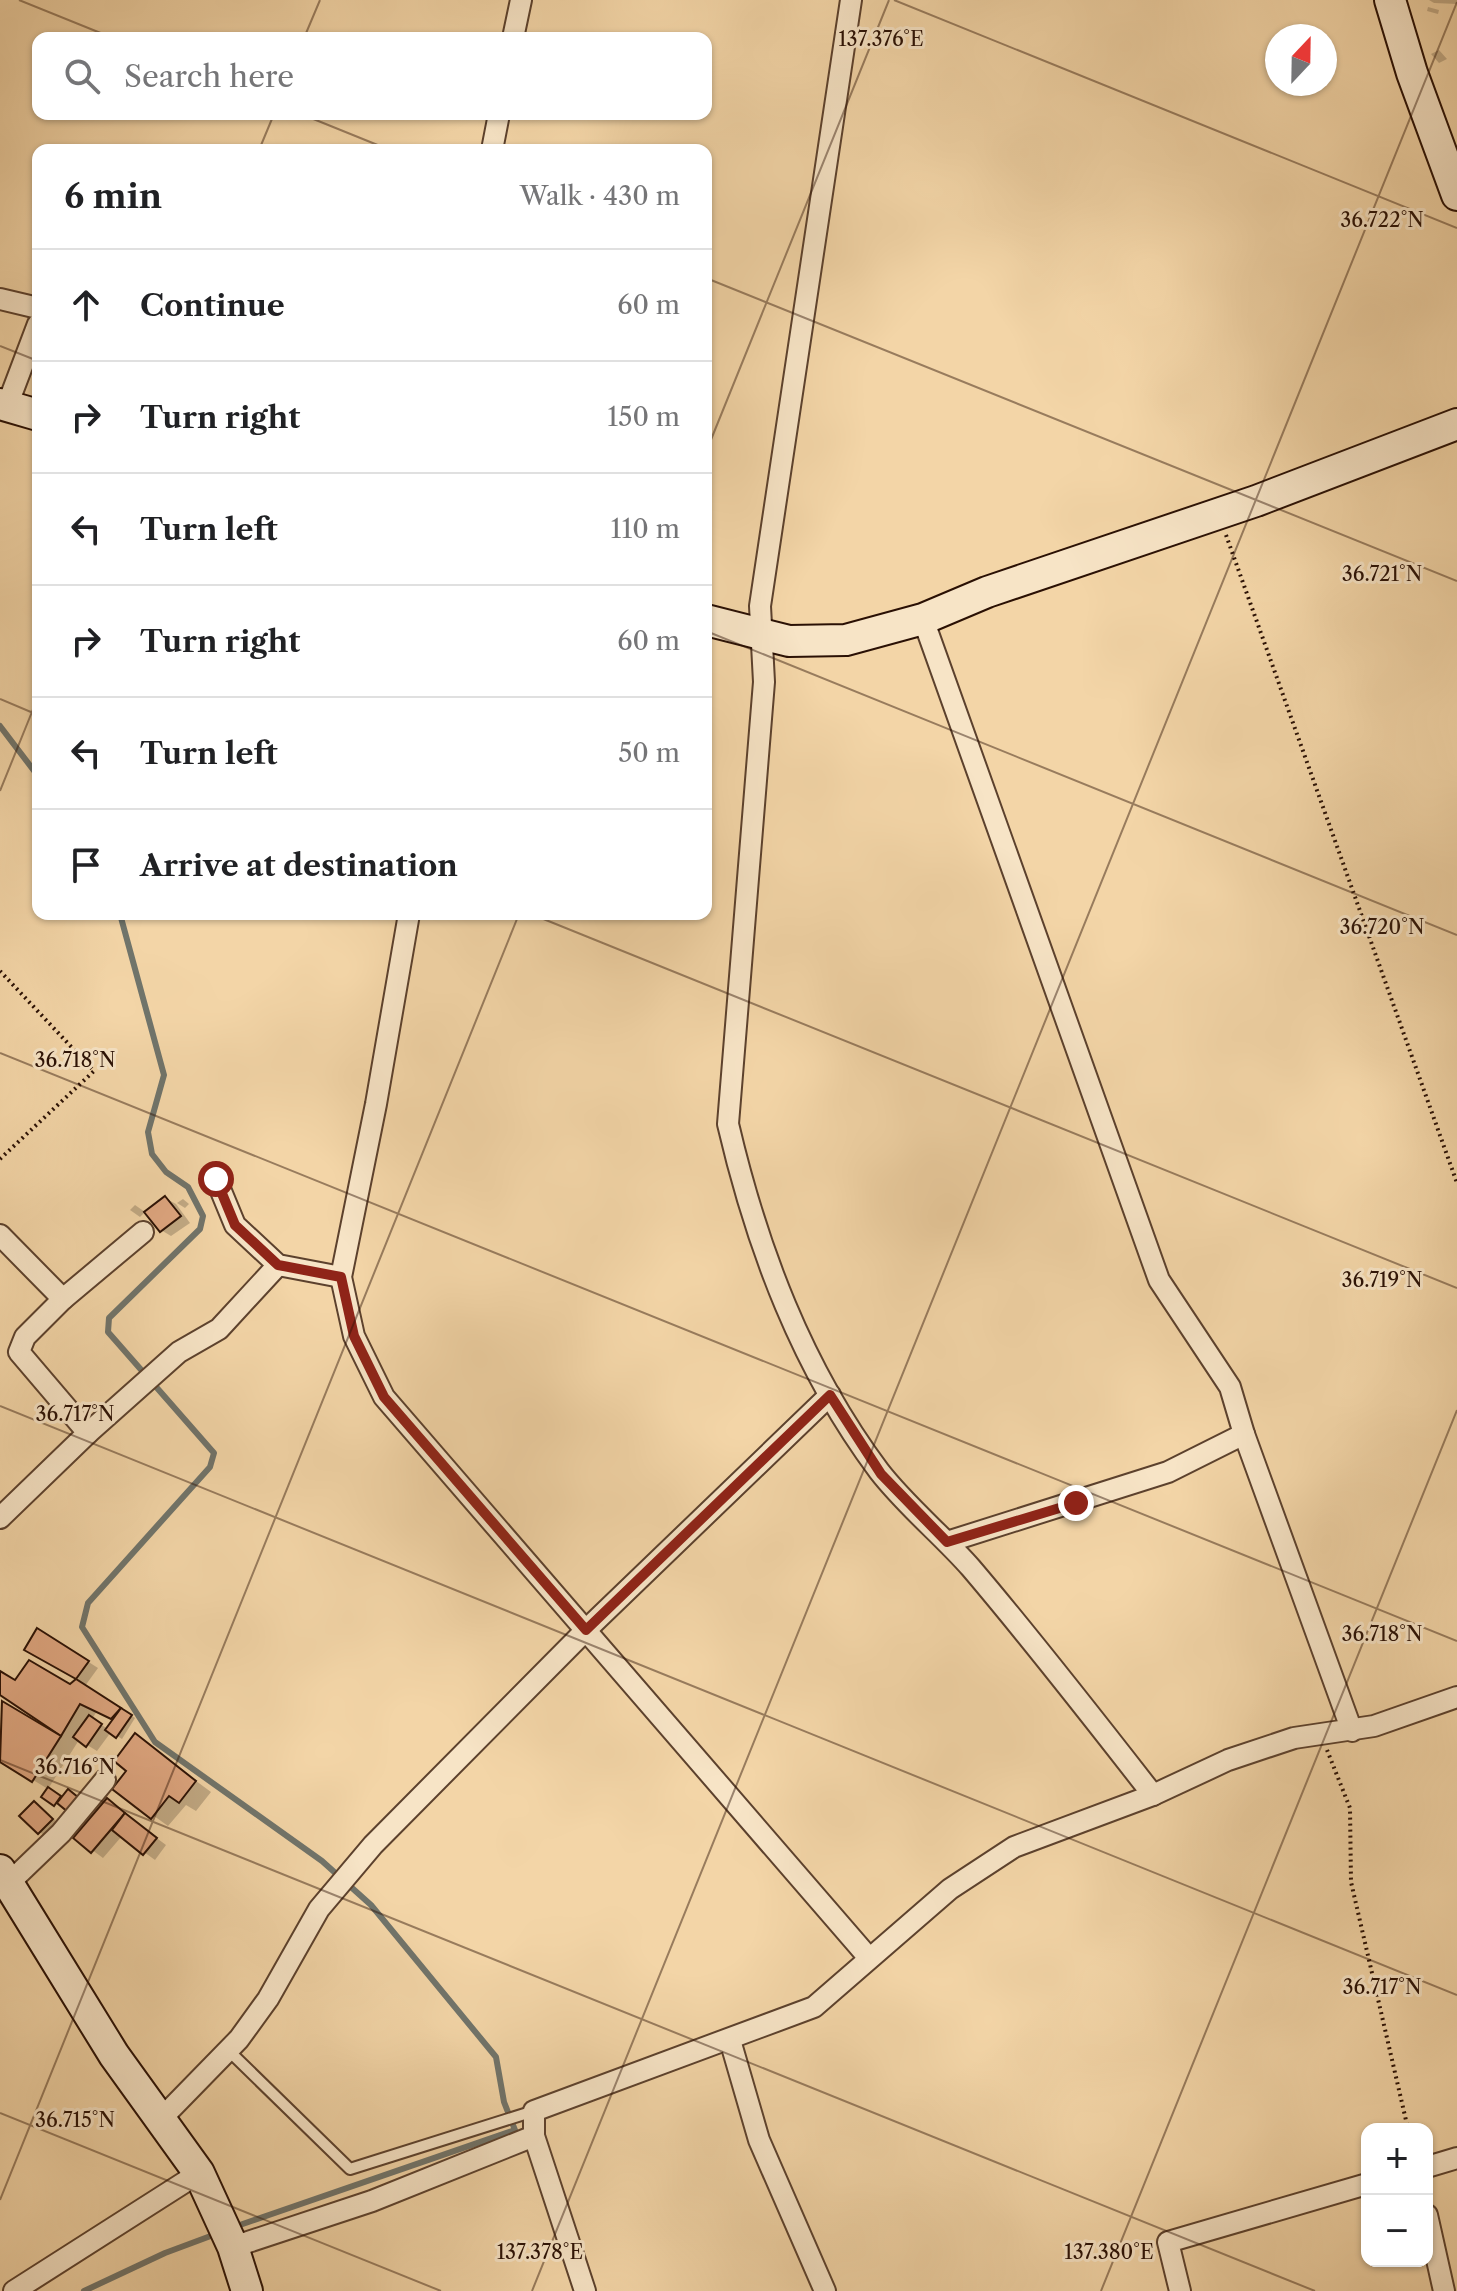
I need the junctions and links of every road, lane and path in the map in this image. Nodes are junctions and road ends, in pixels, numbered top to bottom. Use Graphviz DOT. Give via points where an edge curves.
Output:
graph roads {
  1 [pos="521,0"];
  2 [pos="851,0"];
  3 [pos="1390,0"];
  4 [pos="514,32"];
  5 [pos="498,120"];
  6 [pos="493,144"];
  7 [pos="1457,195"];
  8 [pos="0,299"];
  9 [pos="32,307"];
  10 [pos="32,338"];
  11 [pos="3,405"];
  12 [pos="32,413"];
  13 [pos="1457,424"];
  14 [pos="1218,514"];
  15 [pos="923,619"];
  16 [pos="712,622"];
  17 [pos="761,636"];
  18 [pos="408,920"];
  19 [pos="0,971"];
  20 [pos="0,1159"];
  21 [pos="216,1179"];
  22 [pos="1457,1183"];
  23 [pos="143,1232"];
  24 [pos="0,1235"];
  25 [pos="278,1265"];
  26 [pos="341,1277"];
  27 [pos="63,1299"];
  28 [pos="830,1395"];
  29 [pos="88,1433"];
  30 [pos="1244,1434"];
  31 [pos="0,1518"];
  32 [pos="947,1542"];
  33 [pos="586,1630"];
  34 [pos="1457,1697"];
  35 [pos="1352,1731"];
  36 [pos="1324,1735"];
  37 [pos="105,1780"];
  38 [pos="1153,1795"];
  39 [pos="4,1876"];
  40 [pos="869,1958"];
  41 [pos="730,2040"];
  42 [pos="228,2050"];
  43 [pos="534,2111"];
  44 [pos="160,2120"];
  45 [pos="1407,2123"];
  46 [pos="534,2136"];
  47 [pos="1457,2158"];
  48 [pos="1433,2165"];
  49 [pos="199,2173"];
  50 [pos="1361,2186"];
  51 [pos="1433,2242"];
  52 [pos="233,2247"];
  53 [pos="14,2291"];
  54 [pos="247,2291"];
  55 [pos="585,2291"];
  56 [pos="825,2291"];
  57 [pos="1180,2291"];
  58 [pos="1444,2291"];
  1 -- 4 [label="street"];
  2 -- 17 [label="street" via="762,590"];
  3 -- 7 [label="street"];
  5 -- 6 [label="street"];
  8 -- 9 [label="street"];
  10 -- 11 [label="street"];
  11 -- 12 [label="street"];
  13 -- 14 [label="street"];
  14 -- 15 [label="street"];
  14 -- 22 [label="path"];
  15 -- 17 [label="street" via="846,640"];
  15 -- 30 [label="street" via="1159,1280 1230,1387"];
  16 -- 17 [label="street"];
  17 -- 28 [label="street" via="764,682 728,1124 741,1181 792,1326"];
  18 -- 26 [label="street"];
  19 -- 20 [label="path" via="94,1071"];
  21 -- 25 [label="street" via="235,1225"];
  23 -- 27 [label="street"];
  24 -- 27 [label="street"];
  25 -- 26 [label="street"];
  25 -- 29 [label="street" via="219,1329 179,1352"];
  26 -- 33 [label="street" via="354,1336 384,1397"];
  27 -- 29 [label="street" via="25,1337 19,1352"];
  28 -- 32 [label="street" via="881,1474"];
  28 -- 33 [label="street"];
  29 -- 31 [label="street"];
  30 -- 32 [label="street" via="1168,1472"];
  30 -- 35 [label="street"];
  32 -- 38 [label="street" via="1043,1652"];
  33 -- 40 [label="street"];
  33 -- 42 [label="street" via="373,1845 319,1909 268,1999"];
  34 -- 35 [label="street"];
  35 -- 36 [label="street"];
  36 -- 38 [label="street" via="1294,1738 1228,1760"];
  36 -- 45 [label="path" via="1350,1808 1351,1882"];
  37 -- 39 [label="street" via="61,1833"];
  38 -- 40 [label="street" via="1014,1847 950,1889"];
  39 -- 44 [label="street"];
  40 -- 41 [label="street" via="814,2007"];
  41 -- 43 [label="street"];
  41 -- 56 [label="street" via="759,2140"];
  42 -- 43 [label="lane" via="350,2169"];
  42 -- 44 [label="street"];
  43 -- 46 [label="street"];
  44 -- 49 [label="street"];
  46 -- 52 [label="street" via="372,2201"];
  46 -- 55 [label="street"];
  47 -- 48 [label="street"];
  49 -- 52 [label="street"];
  49 -- 53 [label="street"];
  50 -- 57 [label="street" via="1168,2242"];
  51 -- 58 [label="street"];
  52 -- 54 [label="street"];
}
